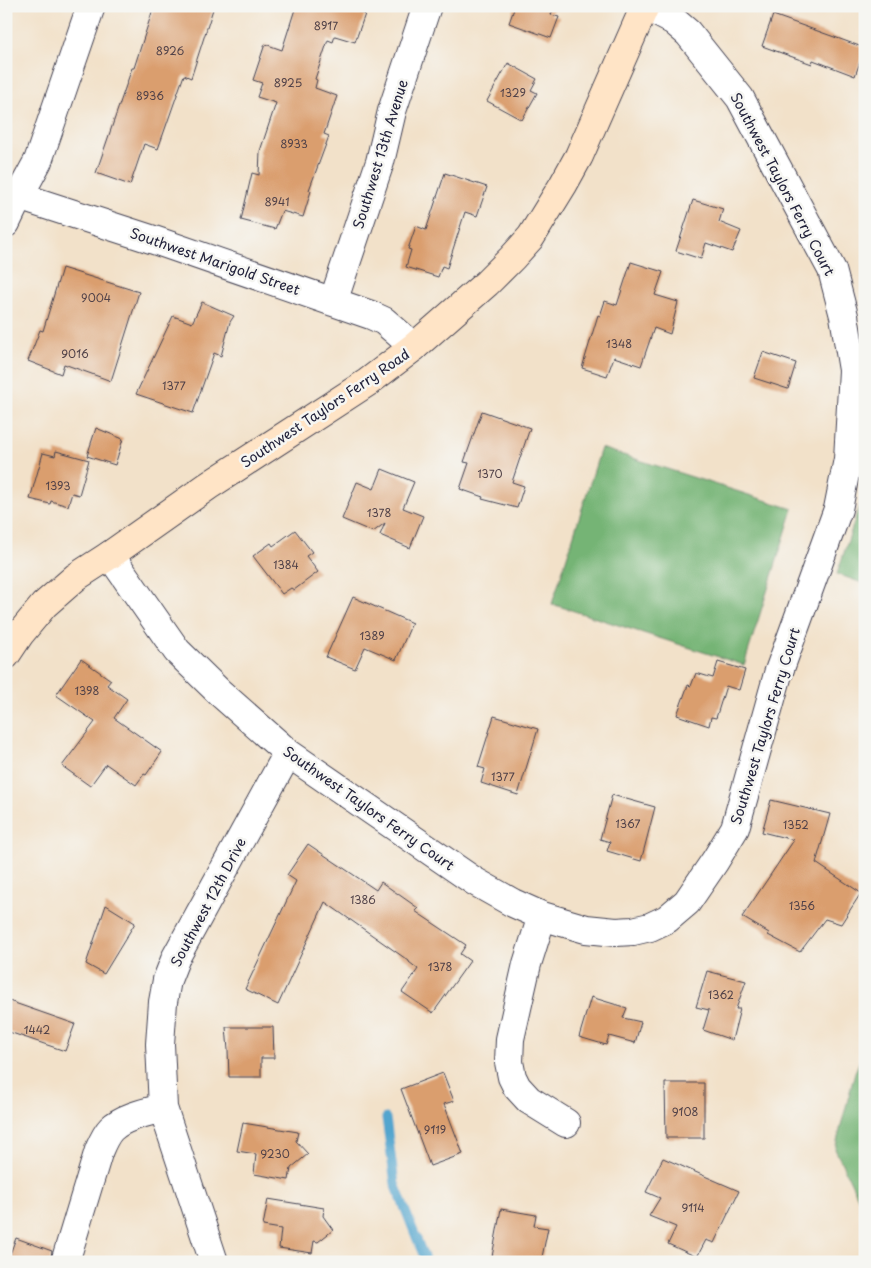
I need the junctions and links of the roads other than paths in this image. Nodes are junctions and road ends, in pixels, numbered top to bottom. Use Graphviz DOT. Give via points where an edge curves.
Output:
graph roads {
  1 [pos="91,6"];
  2 [pos="427,6"];
  3 [pos="645,6"];
  4 [pos="12,194"];
  5 [pos="6,223"];
  6 [pos="334,302"];
  7 [pos="414,347"];
  8 [pos="110,554"];
  9 [pos="6,655"];
  10 [pos="288,754"];
  11 [pos="542,916"];
  12 [pos="163,1108"];
  13 [pos="566,1123"];
  14 [pos="65,1262"];
  15 [pos="214,1262"];
  1 -- 4 [label="street" via="38,161"];
  2 -- 6 [label="street, Southwest 13th Avenue"];
  3 -- 7 [label="street, Southwest Taylors Ferry Road" via="579,156 530,237 487,283"];
  3 -- 11 [label="street, Southwest Taylors Ferry Court" via="674,21 688,33 740,98 832,270 853,370 848,459 838,509 778,674 735,828 715,861 687,902 667,919 650,927 616,932 586,929"];
  4 -- 5 [label="street"];
  4 -- 6 [label="street, Southwest Marigold Street"];
  6 -- 7 [label="street, Southwest Marigold Street" via="384,321"];
  7 -- 8 [label="street, Southwest Taylors Ferry Road" via="368,382"];
  8 -- 9 [label="street, Southwest Taylors Ferry Road" via="76,577 44,605"];
  8 -- 10 [label="street, Southwest Taylors Ferry Court" via="177,651"];
  10 -- 11 [label="street, Southwest Taylors Ferry Court" via="474,881 513,904"];
  10 -- 12 [label="street, Southwest 12th Drive" via="176,957 167,980 160,1044"];
  11 -- 13 [label="street" via="510,1039 509,1062 517,1087 529,1100"];
  12 -- 14 [label="street" via="136,1115 111,1128 99,1150"];
  12 -- 15 [label="street, Southwest 12th Drive"];
}
